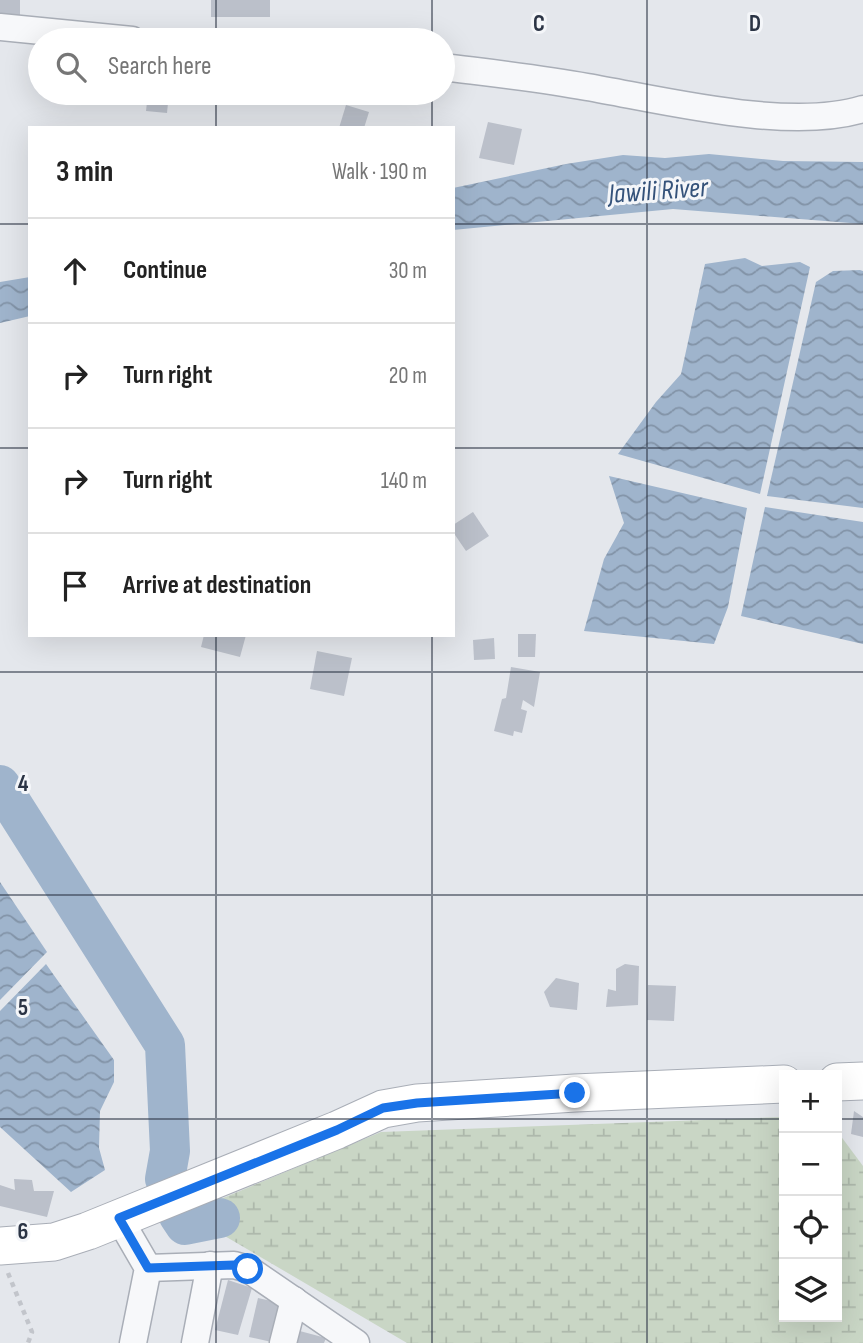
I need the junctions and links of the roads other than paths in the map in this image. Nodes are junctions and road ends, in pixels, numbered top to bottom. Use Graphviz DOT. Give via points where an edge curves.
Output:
graph roads {
  1 [pos="0,27"];
  2 [pos="28,30"];
  3 [pos="455,69"];
  4 [pos="863,108"];
  5 [pos="863,1081"];
  6 [pos="842,1082"];
  7 [pos="779,1084"];
  8 [pos="119,1218"];
  9 [pos="2,1255"];
  10 [pos="210,1265"];
  11 [pos="148,1268"];
  12 [pos="294,1300"];
  13 [pos="133,1343"];
  14 [pos="195,1343"];
  15 [pos="283,1343"];
  16 [pos="356,1343"];
  1 -- 2 [label="street"];
  3 -- 4 [label="street" via="536,78 721,110 795,117"];
  5 -- 6 [label="street"];
  7 -- 8 [label="street" via="383,1108"];
  8 -- 9 [label="street"];
  8 -- 11 [label="street"];
  10 -- 11 [label="street"];
  10 -- 12 [label="street" via="248,1269"];
  10 -- 14 [label="street"];
  11 -- 13 [label="street"];
  12 -- 15 [label="street"];
  12 -- 16 [label="street"];
}
